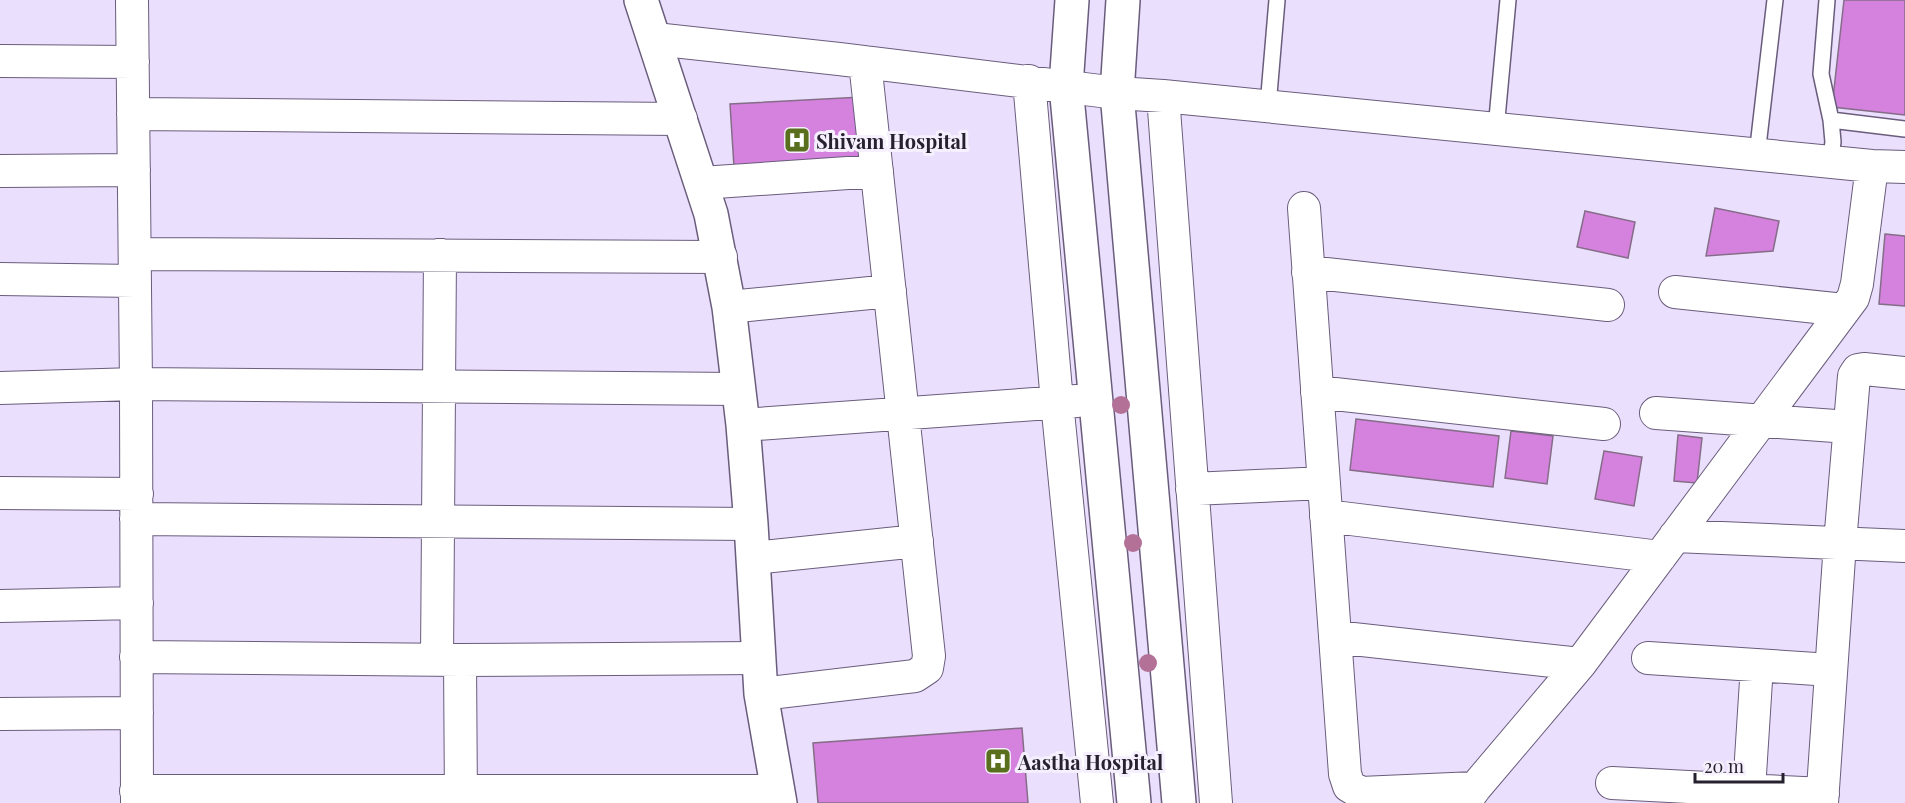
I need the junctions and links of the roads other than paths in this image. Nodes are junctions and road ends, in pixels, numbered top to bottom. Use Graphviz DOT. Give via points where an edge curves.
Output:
graph roads {
  1 [pos="132,0"];
  2 [pos="642,0"];
  3 [pos="1072,0"];
  4 [pos="1124,0"];
  5 [pos="1277,0"];
  6 [pos="1508,0"];
  7 [pos="1775,0"];
  8 [pos="1827,0"];
  9 [pos="655,39"];
  10 [pos="0,61"];
  11 [pos="133,62"];
  12 [pos="865,62"];
  13 [pos="1029,81"];
  14 [pos="1066,86"];
  15 [pos="1117,93"];
  16 [pos="1163,96"];
  17 [pos="1268,106"];
  18 [pos="133,114"];
  19 [pos="681,118"];
  20 [pos="1831,120"];
  21 [pos="1496,129"];
  22 [pos="1905,129"];
  23 [pos="1757,154"];
  24 [pos="1830,162"];
  25 [pos="1872,166"];
  26 [pos="1905,167"];
  27 [pos="134,170"];
  28 [pos="0,171"];
  29 [pos="877,171"];
  30 [pos="701,183"];
  31 [pos="1304,208"];
  32 [pos="440,255"];
  33 [pos="721,257"];
  34 [pos="135,267"];
  35 [pos="1308,272"];
  36 [pos="0,279"];
  37 [pos="890,291"];
  38 [pos="1675,292"];
  39 [pos="1608,305"];
  40 [pos="729,307"];
  41 [pos="1844,310"];
  42 [pos="1905,373"];
  43 [pos="136,384"];
  44 [pos="439,387"];
  45 [pos="0,388"];
  46 [pos="738,389"];
  47 [pos="1317,392"];
  48 [pos="1096,399"];
  49 [pos="1057,402"];
  50 [pos="903,413"];
  51 [pos="1656,413"];
  52 [pos="1763,420"];
  53 [pos="1604,424"];
  54 [pos="743,425"];
  55 [pos="1849,426"];
  56 [pos="1324,483"];
  57 [pos="1192,489"];
  58 [pos="0,493"];
  59 [pos="136,506"];
  60 [pos="1326,516"];
  61 [pos="439,521"];
  62 [pos="751,524"];
  63 [pos="917,541"];
  64 [pos="1840,543"];
  65 [pos="1905,546"];
  66 [pos="1668,547"];
  67 [pos="753,558"];
  68 [pos="137,603"];
  69 [pos="0,606"];
  70 [pos="1335,637"];
  71 [pos="136,657"];
  72 [pos="758,658"];
  73 [pos="1648,658"];
  74 [pos="449,660"];
  75 [pos="1580,664"];
  76 [pos="1757,665"];
  77 [pos="1831,670"];
  78 [pos="761,694"];
  79 [pos="136,713"];
  80 [pos="0,714"];
  81 [pos="1612,783"];
  82 [pos="1749,790"];
  83 [pos="1470,795"];
  84 [pos="136,797"];
  85 [pos="461,797"];
  86 [pos="779,797"];
  87 [pos="1822,798"];
  88 [pos="1097,803"];
  89 [pos="1134,803"];
  90 [pos="1179,803"];
  91 [pos="1216,803"];
  1 -- 11 [label="street"];
  2 -- 9 [label="street"];
  3 -- 14 [label="street"];
  4 -- 15 [label="street"];
  5 -- 17 [label="lane"];
  6 -- 21 [label="lane"];
  7 -- 23 [label="lane"];
  8 -- 20 [label="lane" via="1821,74"];
  9 -- 12 [label="street"];
  9 -- 19 [label="street"];
  10 -- 11 [label="street"];
  11 -- 18 [label="street"];
  12 -- 13 [label="street"];
  12 -- 29 [label="street"];
  13 -- 14 [label="street"];
  13 -- 49 [label="street"];
  14 -- 15 [label="street"];
  14 -- 48 [label="street"];
  15 -- 16 [label="street"];
  15 -- 90 [label="street"];
  16 -- 17 [label="street"];
  16 -- 57 [label="street"];
  17 -- 21 [label="street"];
  18 -- 19 [label="street"];
  18 -- 27 [label="street"];
  19 -- 30 [label="street"];
  20 -- 22 [label="lane"];
  20 -- 24 [label="lane"];
  21 -- 23 [label="street"];
  23 -- 24 [label="street"];
  24 -- 25 [label="street"];
  25 -- 26 [label="street"];
  25 -- 41 [label="street" via="1857,284"];
  27 -- 28 [label="street"];
  27 -- 34 [label="street"];
  29 -- 30 [label="street"];
  29 -- 37 [label="street"];
  30 -- 33 [label="street"];
  31 -- 35 [label="street"];
  32 -- 33 [label="street"];
  32 -- 34 [label="street"];
  32 -- 44 [label="street"];
  33 -- 40 [label="street"];
  34 -- 36 [label="street"];
  34 -- 43 [label="street"];
  35 -- 39 [label="street"];
  35 -- 47 [label="street"];
  37 -- 40 [label="street"];
  37 -- 50 [label="street"];
  38 -- 41 [label="street"];
  40 -- 46 [label="street"];
  41 -- 52 [label="street"];
  42 -- 55 [label="street" via="1858,370"];
  43 -- 44 [label="street"];
  43 -- 45 [label="street"];
  43 -- 59 [label="street"];
  44 -- 46 [label="street"];
  44 -- 61 [label="street"];
  46 -- 54 [label="street"];
  47 -- 53 [label="street"];
  47 -- 56 [label="street"];
  48 -- 49 [label="street"];
  48 -- 89 [label="street"];
  49 -- 50 [label="street"];
  49 -- 88 [label="street"];
  50 -- 54 [label="street"];
  50 -- 63 [label="street"];
  51 -- 52 [label="street"];
  52 -- 55 [label="street"];
  52 -- 66 [label="street"];
  54 -- 62 [label="street"];
  55 -- 64 [label="street"];
  56 -- 57 [label="street"];
  56 -- 60 [label="street"];
  57 -- 91 [label="street"];
  58 -- 59 [label="street"];
  59 -- 61 [label="street"];
  59 -- 68 [label="street"];
  60 -- 66 [label="street"];
  60 -- 70 [label="street"];
  61 -- 62 [label="street"];
  61 -- 74 [label="street"];
  62 -- 67 [label="street"];
  63 -- 67 [label="street"];
  63 -- 78 [label="street" via="927,668 915,676"];
  64 -- 65 [label="street"];
  64 -- 66 [label="street"];
  64 -- 77 [label="street"];
  66 -- 75 [label="street"];
  67 -- 72 [label="street"];
  68 -- 69 [label="street"];
  68 -- 71 [label="street"];
  70 -- 75 [label="street"];
  70 -- 83 [label="street" via="1349,786 1361,793"];
  71 -- 74 [label="street"];
  71 -- 79 [label="street"];
  72 -- 74 [label="street"];
  72 -- 78 [label="street"];
  73 -- 76 [label="street"];
  74 -- 85 [label="street"];
  75 -- 83 [label="street"];
  76 -- 77 [label="street"];
  76 -- 82 [label="street"];
  77 -- 87 [label="street"];
  78 -- 86 [label="street"];
  79 -- 80 [label="street"];
  79 -- 84 [label="street"];
  81 -- 82 [label="street"];
  82 -- 87 [label="street"];
  84 -- 85 [label="street"];
  85 -- 86 [label="street"];
}
